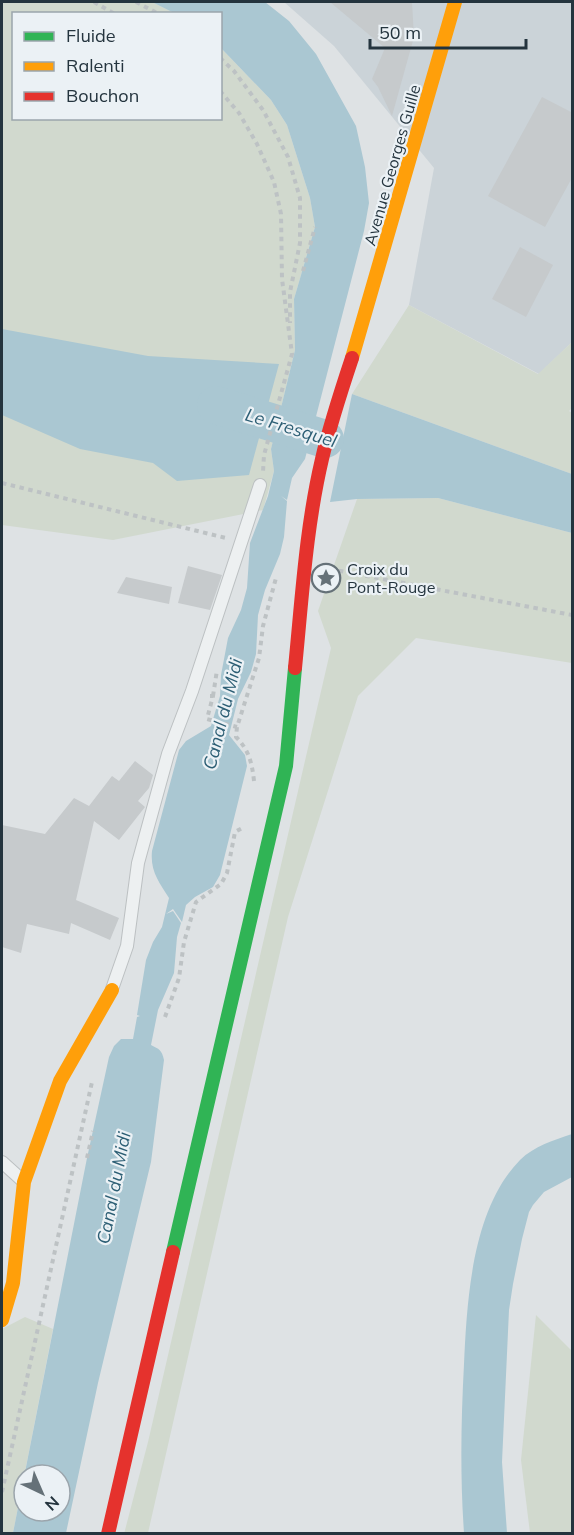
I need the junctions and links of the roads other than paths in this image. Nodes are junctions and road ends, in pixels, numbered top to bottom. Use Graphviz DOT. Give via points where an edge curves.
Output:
graph roads {
  1 [pos="455,2"];
  2 [pos="441,8"];
  3 [pos="447,32"];
  4 [pos="260,485"];
  5 [pos="112,990"];
  6 [pos="2,1162"];
  7 [pos="24,1182"];
  8 [pos="2,1320"];
  9 [pos="108,1533"];
  1 -- 3 [label="main road, Avenue Georges Guille"];
  2 -- 3 [label="main road"];
  3 -- 9 [label="main road, Avenue Georges Guille" via="335,409 314,500 286,766"];
  4 -- 5 [label="lane" via="168,754 138,863 127,946"];
  5 -- 7 [label="main road" via="60,1081"];
  6 -- 7 [label="lane"];
  7 -- 8 [label="main road" via="13,1283"];
}
